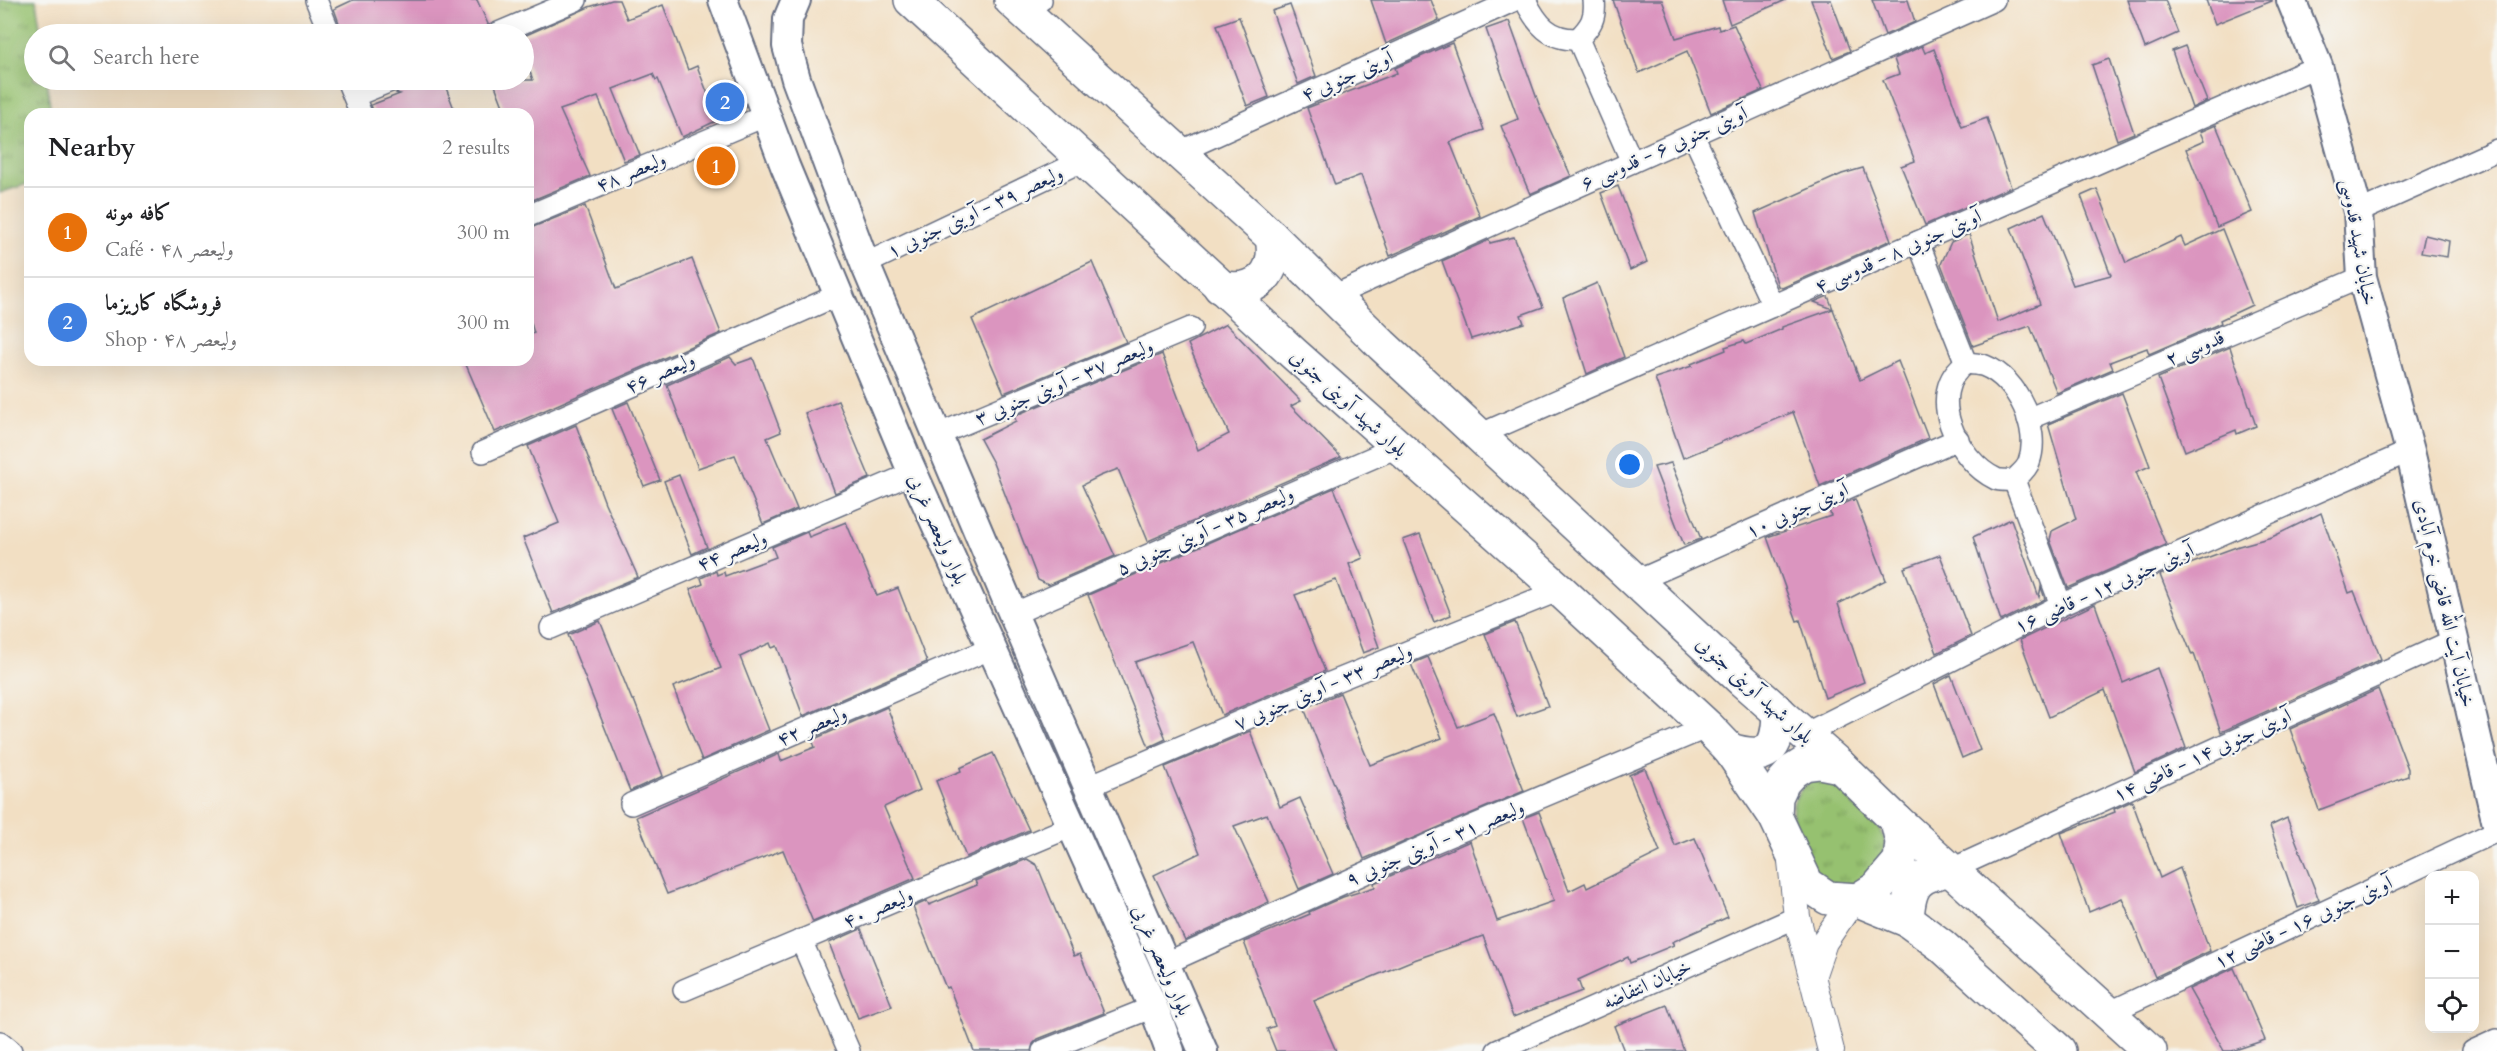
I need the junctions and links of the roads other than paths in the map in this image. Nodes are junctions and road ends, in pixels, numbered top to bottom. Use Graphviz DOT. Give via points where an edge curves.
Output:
graph roads {
  1 [pos="316,0"];
  2 [pos="576,0"];
  3 [pos="723,0"];
  4 [pos="736,0"];
  5 [pos="911,0"];
  6 [pos="1515,0"];
  7 [pos="1524,0"];
  8 [pos="1594,0"];
  9 [pos="1994,0"];
  10 [pos="794,2"];
  11 [pos="2298,2"];
  12 [pos="1024,3"];
  13 [pos="326,24"];
  14 [pos="520,24"];
  15 [pos="1578,39"];
  16 [pos="738,44"];
  17 [pos="2318,66"];
  18 [pos="370,90"];
  19 [pos="354,97"];
  20 [pos="767,115"];
  21 [pos="1693,135"];
  22 [pos="2497,150"];
  23 [pos="1179,152"];
  24 [pos="1084,160"];
  25 [pos="1632,162"];
  26 [pos="2358,212"];
  27 [pos="534,213"];
  28 [pos="1272,237"];
  29 [pos="1918,242"];
  30 [pos="865,264"];
  31 [pos="2362,277"];
  32 [pos="1220,287"];
  33 [pos="838,295"];
  34 [pos="1333,296"];
  35 [pos="1773,306"];
  36 [pos="1191,328"];
  37 [pos="1966,363"];
  38 [pos="2028,419"];
  39 [pos="937,435"];
  40 [pos="1479,435"];
  41 [pos="1958,439"];
  42 [pos="1397,447"];
  43 [pos="2410,451"];
  44 [pos="483,452"];
  45 [pos="913,473"];
  46 [pos="2014,480"];
  47 [pos="1637,580"];
  48 [pos="1560,590"];
  49 [pos="2061,605"];
  50 [pos="1013,614"];
  51 [pos="551,628"];
  52 [pos="2454,640"];
  53 [pos="992,648"];
  54 [pos="1779,712"];
  55 [pos="1803,735"];
  56 [pos="1719,739"];
  57 [pos="1840,766"];
  58 [pos="1087,787"];
  59 [pos="631,804"];
  60 [pos="1775,816"];
  61 [pos="1897,821"];
  62 [pos="2497,824"];
  63 [pos="1072,826"];
  64 [pos="2497,831"];
  65 [pos="1790,851"];
  66 [pos="1950,870"];
  67 [pos="1855,900"];
  68 [pos="1797,917"];
  69 [pos="1907,920"];
  70 [pos="801,940"];
  71 [pos="1164,963"];
  72 [pos="1812,977"];
  73 [pos="684,990"];
  74 [pos="1153,1006"];
  75 [pos="2108,1013"];
  76 [pos="2497,1040"];
  77 [pos="0,1042"];
  78 [pos="11,1051"];
  79 [pos="849,1051"];
  80 [pos="1043,1051"];
  81 [pos="1170,1051"];
  82 [pos="1203,1051"];
  83 [pos="1497,1051"];
  84 [pos="1831,1051"];
  85 [pos="2059,1051"];
  86 [pos="2150,1051"];
  87 [pos="2473,1051"];
  1 -- 13 [label="street"];
  2 -- 14 [label="street"];
  3 -- 16 [label="main road, بلوار ولیعصر غربی"];
  4 -- 16 [label="main road"];
  5 -- 24 [label="main road, بلوار شهید آوینی جنوبی"];
  6 -- 23 [label="street, آوینی جنوبی ۴"];
  7 -- 15 [label="street" via="1547,31 1563,39"];
  8 -- 15 [label="street" via="1591,26"];
  9 -- 21 [label="street, آوینی جنوبی ۶ - قدوسی ۶"];
  10 -- 30 [label="main road, بلوار ولیعصر غربی" via="788,19 787,46"];
  11 -- 17 [label="main road, خیابان شهید قدوسی"];
  12 -- 23 [label="main road, بلوار شهید آوینی جنوبی"];
  15 -- 25 [label="street"];
  16 -- 20 [label="main road, بلوار ولیعصر غربی"];
  17 -- 26 [label="main road, خیابان شهید قدوسی"];
  17 -- 29 [label="street, آوینی جنوبی ۸ - قدوسی ۴"];
  18 -- 19 [label="street"];
  20 -- 27 [label="street, ولیعصر ۴۸"];
  20 -- 33 [label="main road, بلوار ولیعصر غربی"];
  21 -- 25 [label="street, آوینی جنوبی ۶ - قدوسی ۶"];
  21 -- 35 [label="street"];
  22 -- 26 [label="street"];
  23 -- 28 [label="main road, بلوار شهید آوینی جنوبی"];
  24 -- 30 [label="street, ولیعصر ۳۹ - آوینی جنوبی ۱"];
  24 -- 32 [label="main road, بلوار شهید آوینی جنوبی"];
  25 -- 34 [label="street, آوینی جنوبی ۶ - قدوسی ۶"];
  26 -- 31 [label="main road, خیابان شهید قدوسی"];
  28 -- 32 [label="main road" via="1273,262 1267,274 1257,283 1233,290"];
  28 -- 34 [label="main road, بلوار شهید آوینی جنوبی"];
  29 -- 35 [label="street, آوینی جنوبی ۸ - قدوسی ۴"];
  29 -- 37 [label="street"];
  30 -- 39 [label="main road, بلوار ولیعصر غربی"];
  31 -- 38 [label="street, قدوسی ۲"];
  31 -- 43 [label="main road, خیابان شهید قدوسی"];
  32 -- 42 [label="main road, بلوار شهید آوینی جنوبی"];
  33 -- 44 [label="street, ولیعصر ۴۶"];
  33 -- 45 [label="main road, بلوار ولیعصر غربی"];
  34 -- 40 [label="main road, بلوار شهید آوینی جنوبی"];
  35 -- 40 [label="street, آوینی جنوبی ۸ - قدوسی ۴"];
  36 -- 39 [label="street, ولیعصر ۳۷ - آوینی جنوبی ۳"];
  37 -- 38 [label="street" via="1986,366 2005,381"];
  37 -- 41 [label="street" via="1956,370 1946,394 1947,413"];
  38 -- 46 [label="street" via="2033,445 2029,464"];
  39 -- 50 [label="main road, بلوار ولیعصر غربی"];
  40 -- 47 [label="main road, بلوار شهید آوینی جنوبی"];
  41 -- 46 [label="street" via="1984,471 1998,480"];
  41 -- 47 [label="street, آوینی جنوبی ۱۰"];
  42 -- 48 [label="main road, بلوار شهید آوینی جنوبی"];
  42 -- 50 [label="street, ولیعصر ۳۵ - آوینی جنوبی ۵"];
  43 -- 49 [label="street, آوینی جنوبی ۱۲ - قاضی ۱۶"];
  43 -- 52 [label="main road, خیابان آیت الله قاضی خرم آبادی"];
  45 -- 51 [label="street, ولیعصر ۴۴"];
  45 -- 53 [label="main road, بلوار ولیعصر غربی"];
  46 -- 49 [label="street"];
  47 -- 54 [label="main road, بلوار شهید آوینی جنوبی"];
  48 -- 56 [label="main road, بلوار شهید آوینی جنوبی"];
  48 -- 58 [label="street, ولیعصر ۳۳ - آوینی جنوبی ۷"];
  49 -- 55 [label="street, آوینی جنوبی ۱۲ - قاضی ۱۶"];
  50 -- 58 [label="main road, بلوار ولیعصر غربی"];
  52 -- 62 [label="main road, خیابان آیت الله قاضی خرم آبادی"];
  52 -- 66 [label="street, آوینی جنوبی ۱۴ - قاضی ۱۴"];
  53 -- 59 [label="street, ولیعصر ۴۲"];
  53 -- 63 [label="main road, بلوار ولیعصر غربی"];
  54 -- 55 [label="main road, بلوار شهید آوینی جنوبی"];
  54 -- 56 [label="main road" via="1773,747 1761,754"];
  55 -- 57 [label="main road, بلوار شهید آوینی جنوبی"];
  56 -- 60 [label="main road, بلوار شهید آوینی جنوبی"];
  56 -- 71 [label="street, ولیعصر ۳۱ - آوینی جنوبی ۹" via="1425,846"];
  57 -- 60 [label="main road" via="1821,762 1804,764 1793,771 1776,797"];
  57 -- 61 [label="main road"];
  58 -- 71 [label="main road, بلوار ولیعصر غربی"];
  60 -- 65 [label="main road"];
  61 -- 66 [label="main road"];
  61 -- 67 [label="main road" via="1902,842 1900,861 1877,888"];
  63 -- 70 [label="street, ولیعصر ۴۰"];
  63 -- 74 [label="main road, بلوار ولیعصر غربی"];
  64 -- 75 [label="street, آوینی جنوبی ۱۶ - قاضی ۱۲"];
  65 -- 67 [label="main road" via="1807,884 1828,898"];
  65 -- 68 [label="street"];
  66 -- 69 [label="main road" via="1927,874 1914,886"];
  66 -- 75 [label="main road"];
  67 -- 69 [label="main road"];
  67 -- 72 [label="street" via="1824,942"];
  68 -- 72 [label="street"];
  68 -- 83 [label="street, خیابان انتفاضه"];
  69 -- 85 [label="main road" via="1941,945"];
  70 -- 73 [label="street, ولیعصر ۴۰"];
  70 -- 79 [label="street"];
  71 -- 82 [label="main road, بلوار ولیعصر غربی"];
  72 -- 84 [label="street"];
  74 -- 80 [label="street"];
  74 -- 81 [label="main road, بلوار ولیعصر غربی"];
  75 -- 86 [label="main road"];
  76 -- 87 [label="street"];
  77 -- 78 [label="street"];
}
